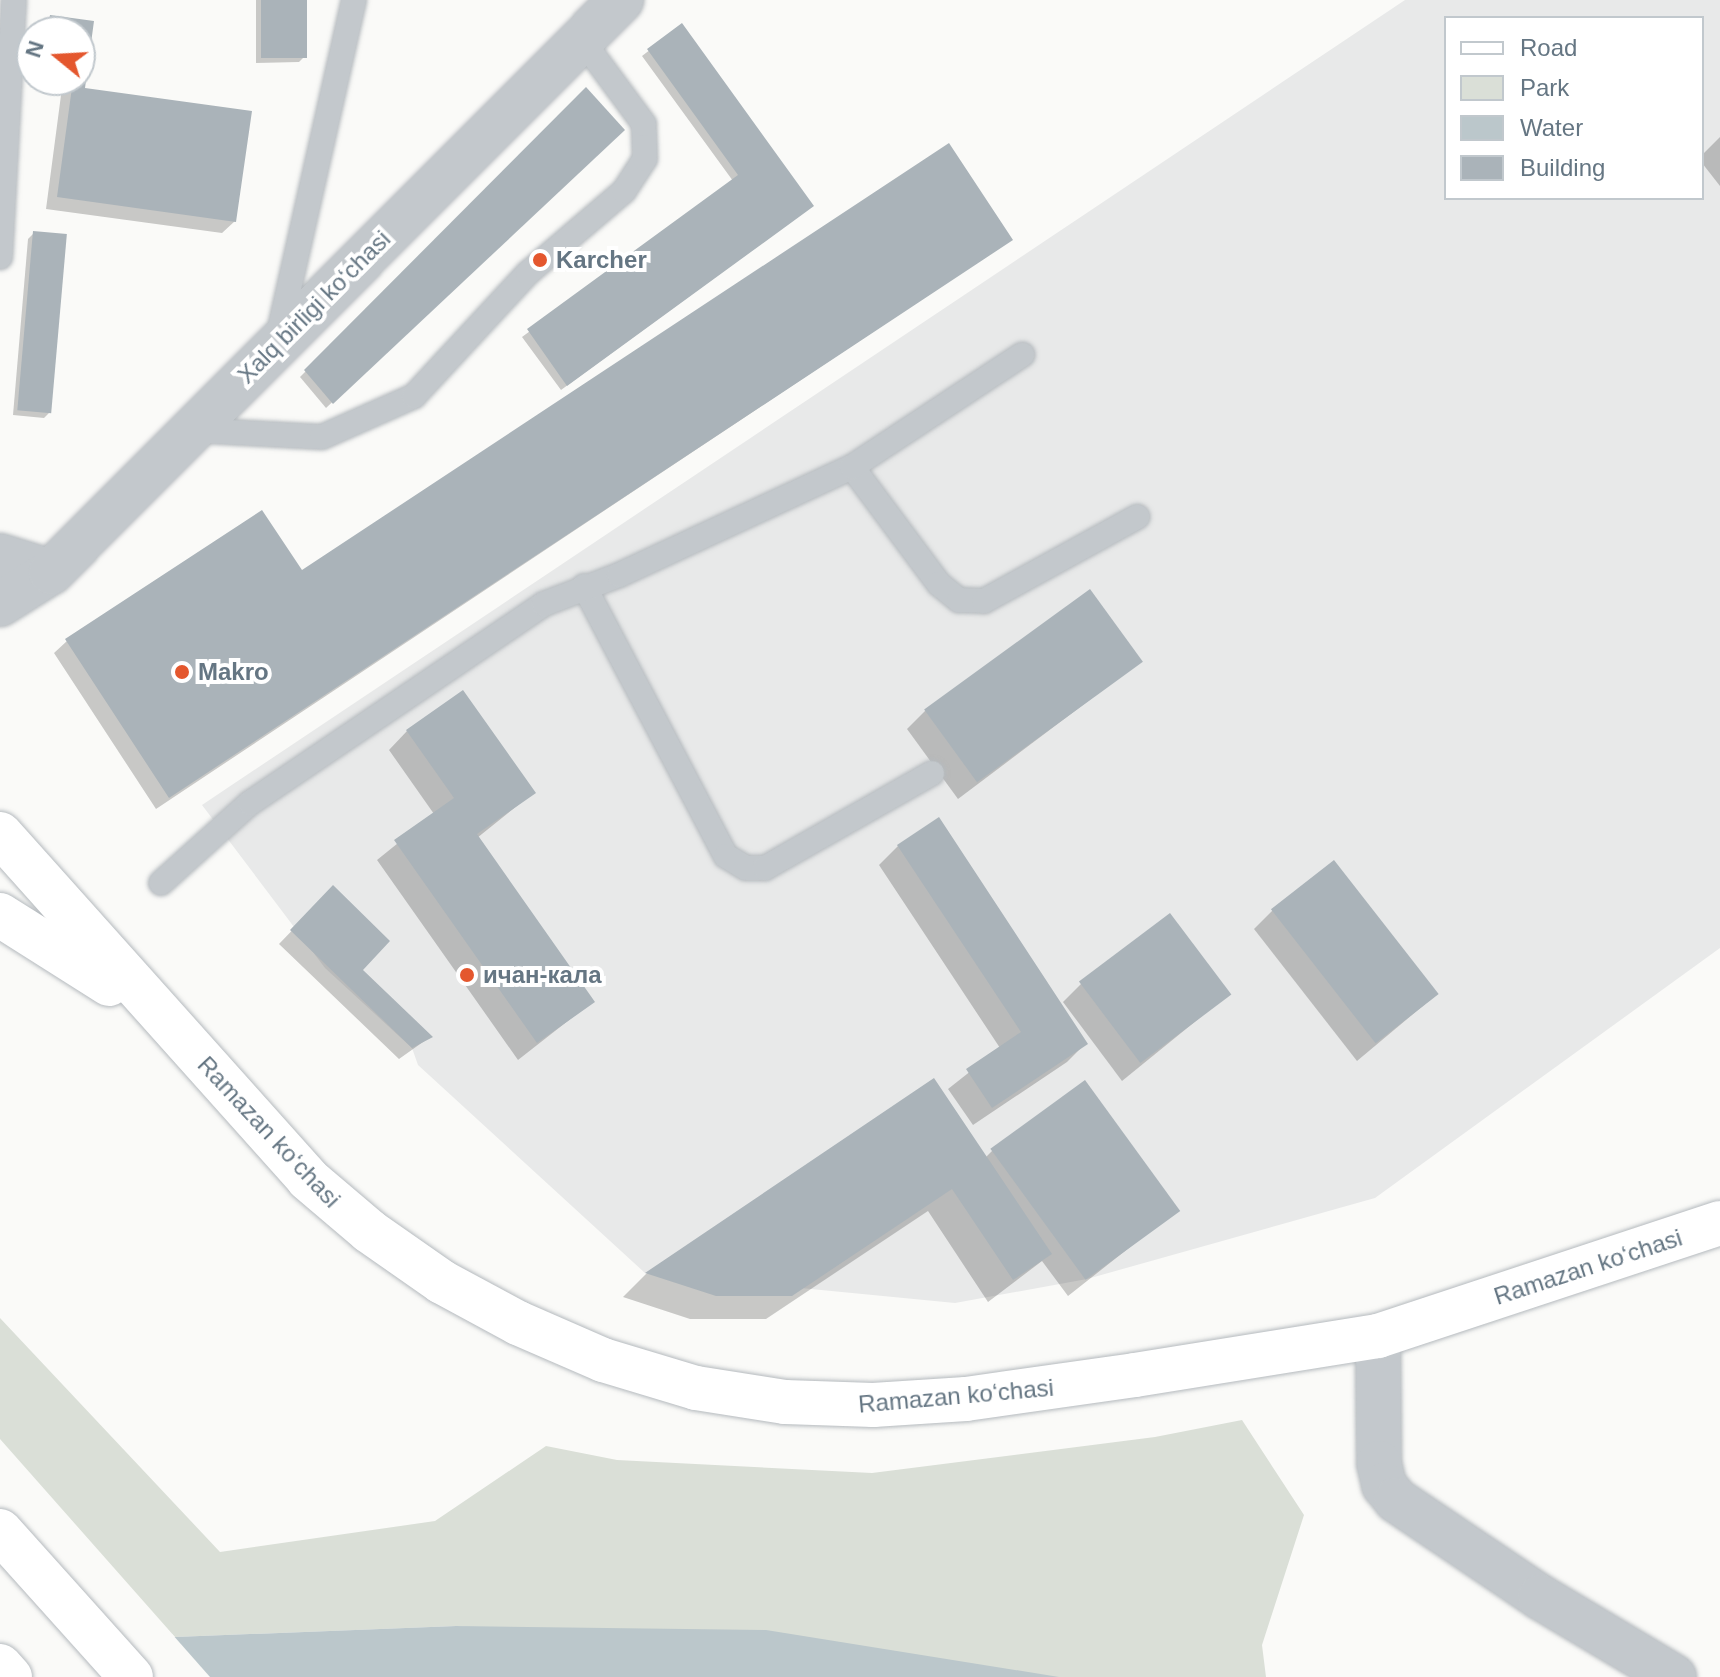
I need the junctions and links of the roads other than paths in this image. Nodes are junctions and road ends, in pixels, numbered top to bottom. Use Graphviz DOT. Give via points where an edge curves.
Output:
graph roads {
  1 [pos="14,0"];
  2 [pos="354,0"];
  3 [pos="621,0"];
  4 [pos="582,40"];
  5 [pos="3,122"];
  6 [pos="0,257"];
  7 [pos="277,344"];
  8 [pos="1022,355"];
  9 [pos="191,430"];
  10 [pos="852,467"];
  11 [pos="1137,517"];
  12 [pos="0,556"];
  13 [pos="51,572"];
  14 [pos="584,586"];
  15 [pos="0,604"];
  16 [pos="932,773"];
  17 [pos="0,834"];
  18 [pos="161,883"];
  19 [pos="0,915"];
  20 [pos="175,1031"];
  21 [pos="1720,1223"];
  22 [pos="1378,1336"];
  23 [pos="0,1531"];
  24 [pos="0,1666"];
  25 [pos="10,1677"];
  26 [pos="131,1677"];
  27 [pos="1674,1677"];
  1 -- 5 [label="lane"];
  2 -- 7 [label="lane"];
  3 -- 4 [label="street, Xalq birligi ko‘chasi"];
  4 -- 7 [label="street, Xalq birligi ko‘chasi"];
  4 -- 9 [label="lane" via="644,124 645,159 624,191 528,273 414,396 322,437"];
  5 -- 6 [label="lane"];
  7 -- 9 [label="street, Xalq birligi ko‘chasi"];
  8 -- 10 [label="lane"];
  9 -- 13 [label="street, Xalq birligi ko‘chasi"];
  10 -- 11 [label="lane" via="939,584 959,600 984,601"];
  10 -- 14 [label="lane" via="619,575"];
  12 -- 13 [label="street"];
  13 -- 15 [label="street, Xalq birligi ko‘chasi"];
  14 -- 16 [label="lane" via="726,856 746,868 765,868"];
  14 -- 18 [label="lane" via="544,604 250,803"];
  17 -- 20 [label="main road, Ramazan ko‘chasi"];
  19 -- 20 [label="main road" via="66,952"];
  20 -- 22 [label="main road, Ramazan ko‘chasi" via="308,1179 403,1257 561,1343 696,1388 785,1402 920,1403 1050,1389"];
  21 -- 22 [label="main road, Ramazan ko‘chasi"];
  22 -- 27 [label="street" via="1379,1463 1384,1485 1396,1500 1540,1597"];
  23 -- 26 [label="main road"];
  24 -- 25 [label="main road"];
}
